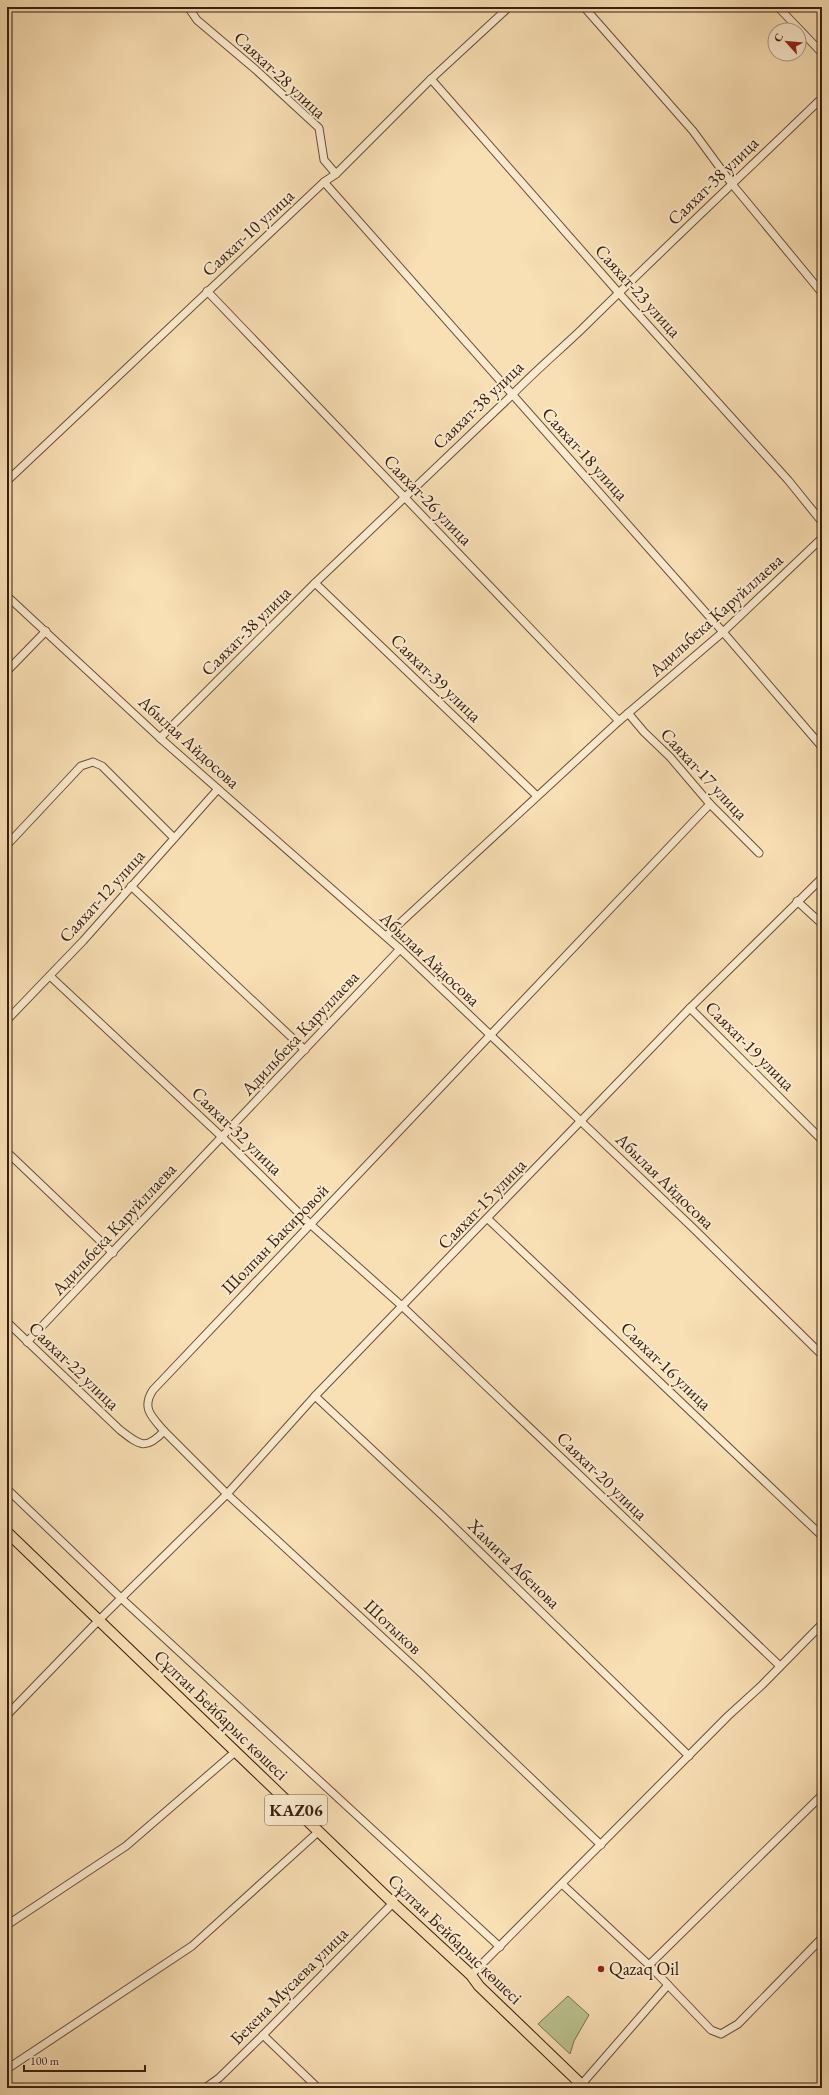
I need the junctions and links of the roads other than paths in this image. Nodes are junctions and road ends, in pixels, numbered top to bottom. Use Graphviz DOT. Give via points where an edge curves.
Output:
graph roads {
  1 [pos="188,7"];
  2 [pos="509,7"];
  3 [pos="584,7"];
  4 [pos="778,7"];
  5 [pos="822,53"];
  6 [pos="431,79"];
  7 [pos="822,98"];
  8 [pos="336,174"];
  9 [pos="324,182"];
  10 [pos="732,184"];
  11 [pos="208,291"];
  12 [pos="618,292"];
  13 [pos="822,293"];
  14 [pos="512,395"];
  15 [pos="7,481"];
  16 [pos="404,497"];
  17 [pos="822,522"];
  18 [pos="822,538"];
  19 [pos="315,583"];
  20 [pos="7,596"];
  21 [pos="46,631"];
  22 [pos="723,632"];
  23 [pos="7,671"];
  24 [pos="628,714"];
  25 [pos="619,721"];
  26 [pos="160,738"];
  27 [pos="822,747"];
  28 [pos="218,789"];
  29 [pos="536,795"];
  30 [pos="710,804"];
  31 [pos="174,838"];
  32 [pos="7,845"];
  33 [pos="759,853"];
  34 [pos="822,878"];
  35 [pos="131,886"];
  36 [pos="797,901"];
  37 [pos="822,924"];
  38 [pos="386,936"];
  39 [pos="400,949"];
  40 [pos="50,976"];
  41 [pos="690,1008"];
  42 [pos="7,1020"];
  43 [pos="490,1036"];
  44 [pos="305,1050"];
  45 [pos="582,1122"];
  46 [pos="222,1137"];
  47 [pos="822,1140"];
  48 [pos="7,1152"];
  49 [pos="488,1219"];
  50 [pos="310,1224"];
  51 [pos="113,1253"];
  52 [pos="403,1307"];
  53 [pos="7,1322"];
  54 [pos="28,1342"];
  55 [pos="822,1355"];
  56 [pos="315,1396"];
  57 [pos="164,1431"];
  58 [pos="7,1489"];
  59 [pos="227,1494"];
  60 [pos="7,1532"];
  61 [pos="822,1536"];
  62 [pos="121,1598"];
  63 [pos="99,1620"];
  64 [pos="822,1624"];
  65 [pos="780,1666"];
  66 [pos="7,1715"];
  67 [pos="235,1752"];
  68 [pos="689,1756"];
  69 [pos="822,1795"];
  70 [pos="318,1832"];
  71 [pos="601,1845"];
  72 [pos="562,1884"];
  73 [pos="393,1903"];
  74 [pos="7,1925"];
  75 [pos="822,1938"];
  76 [pos="500,1947"];
  77 [pos="649,1965"];
  78 [pos="471,1975"];
  79 [pos="668,1985"];
  80 [pos="263,2035"];
  81 [pos="7,2069"];
  82 [pos="583,2086"];
  83 [pos="205,2088"];
  84 [pos="318,2088"];
  1 -- 8 [label="street, Саяхат-28 улица" via="197,20 319,128 324,160"];
  2 -- 6 [label="street, Саяхат-10 улица"];
  3 -- 10 [label="street" via="693,131"];
  4 -- 5 [label="street"];
  6 -- 8 [label="street, Саяхат-10 улица"];
  6 -- 12 [label="street, Саяхат-23 улица"];
  7 -- 10 [label="street, Саяхат-38 улица"];
  8 -- 9 [label="street, Саяхат-10 улица"];
  9 -- 11 [label="street, Саяхат-10 улица"];
  9 -- 14 [label="street, Саяхат-18 улица"];
  10 -- 12 [label="street, Саяхат-38 улица"];
  10 -- 13 [label="street"];
  11 -- 15 [label="street, Саяхат-10 улица"];
  11 -- 16 [label="street, Саяхат-26 улица"];
  12 -- 14 [label="street, Саяхат-38 улица"];
  12 -- 17 [label="street, Саяхат-23 улица" via="788,480"];
  14 -- 16 [label="street, Саяхат-38 улица"];
  14 -- 22 [label="street, Саяхат-18 улица"];
  16 -- 19 [label="street, Саяхат-38 улица"];
  16 -- 25 [label="street, Саяхат-26 улица"];
  18 -- 22 [label="street, Адильбека Каруйллаева"];
  19 -- 26 [label="street, Саяхат-38 улица"];
  19 -- 29 [label="street, Саяхат-39 улица"];
  20 -- 21 [label="street, Абылая Айдосова"];
  21 -- 23 [label="street"];
  21 -- 26 [label="street, Абылая Айдосова"];
  22 -- 24 [label="street, Адильбека Каруйллаева"];
  22 -- 27 [label="street, Саяхат-18 улица"];
  24 -- 25 [label="street"];
  24 -- 30 [label="street, Саяхат-17 улица" via="670,757"];
  25 -- 29 [label="street"];
  26 -- 28 [label="street, Абылая Айдосова"];
  28 -- 31 [label="street, Саяхат-12 улица"];
  28 -- 38 [label="street, Абылая Айдосова"];
  29 -- 38 [label="street"];
  30 -- 33 [label="street, Саяхат-17 улица"];
  30 -- 43 [label="street, Шолпан Бакировой"];
  31 -- 32 [label="street" via="102,766 93,762 81,766"];
  31 -- 35 [label="street, Саяхат-12 улица"];
  34 -- 36 [label="street, Саяхат-15 улица"];
  35 -- 40 [label="street, Саяхат-12 улица"];
  35 -- 44 [label="street"];
  36 -- 37 [label="street"];
  36 -- 41 [label="street, Саяхат-15 улица"];
  38 -- 39 [label="street, Абылая Айдосова"];
  39 -- 43 [label="street, Абылая Айдосова"];
  39 -- 44 [label="street, Адильбека Каруллаева"];
  40 -- 42 [label="street, Саяхат-12 улица"];
  40 -- 46 [label="street, Саяхат-32 улица"];
  41 -- 45 [label="street, Саяхат-15 улица"];
  41 -- 47 [label="street, Саяхат-19 улица"];
  43 -- 45 [label="street, Абылая Айдосова"];
  43 -- 50 [label="street, Шолпан Бакировой"];
  44 -- 46 [label="street, Адильбека Каруллаева"];
  45 -- 49 [label="street, Саяхат-15 улица"];
  45 -- 55 [label="street, Абылая Айдосова"];
  46 -- 50 [label="street, Саяхат-32 улица"];
  46 -- 51 [label="street, Адильбека Каруйллаева"];
  48 -- 51 [label="street"];
  49 -- 52 [label="street, Саяхат-15 улица"];
  49 -- 61 [label="street, Саяхат-16 улица"];
  50 -- 52 [label="street, Саяхат-32 улица"];
  50 -- 57 [label="street, Шолпан Бакировой" via="153,1390 148,1398 150,1414"];
  51 -- 54 [label="street, Адильбека Каруйллаева"];
  52 -- 56 [label="street, Саяхат-15 улица"];
  52 -- 65 [label="street, Саяхат-20 улица"];
  53 -- 54 [label="street, Саяхат-22 улица"];
  54 -- 57 [label="street, Саяхат-22 улица" via="135,1443 144,1445 155,1441"];
  56 -- 59 [label="street, Саяхат-15 улица"];
  56 -- 68 [label="street, Хамита Абенова" via="444,1517"];
  57 -- 59 [label="street, Шотыков"];
  58 -- 62 [label="street"];
  59 -- 62 [label="street, Саяхат-15 улица"];
  59 -- 71 [label="street, Шотыков" via="421,1673"];
  60 -- 63 [label="main road, Сұлтан Бейбарыс көшесі / KAZ06"];
  62 -- 63 [label="street, Саяхат-15 улица"];
  62 -- 76 [label="street"];
  63 -- 66 [label="street, Саяхат-15 улица"];
  63 -- 67 [label="main road, Сұлтан Бейбарыс көшесі / KAZ06"];
  64 -- 65 [label="street"];
  65 -- 68 [label="street"];
  67 -- 70 [label="main road, Сұлтан Бейбарыс көшесі / KAZ06"];
  67 -- 74 [label="street" via="126,1846"];
  68 -- 71 [label="street"];
  69 -- 77 [label="street"];
  70 -- 73 [label="main road, Сұлтан Бейбарыс көшесі / KAZ06"];
  70 -- 81 [label="street" via="192,1946"];
  71 -- 72 [label="street"];
  72 -- 76 [label="street"];
  72 -- 77 [label="street"];
  73 -- 78 [label="main road, Сұлтан Бейбарыс көшесі / KAZ06"];
  73 -- 80 [label="street, Бекена Мусаева улица"];
  75 -- 79 [label="street" via="738,2024 721,2034 711,2030"];
  76 -- 78 [label="street"];
  77 -- 79 [label="street"];
  78 -- 82 [label="main road, Сұлтан Бейбарыс көшесі / KAZ06" via="479,1986"];
  79 -- 82 [label="street"];
  80 -- 83 [label="street, Бекена Мусаева улица" via="219,2078"];
  80 -- 84 [label="street"];
}
